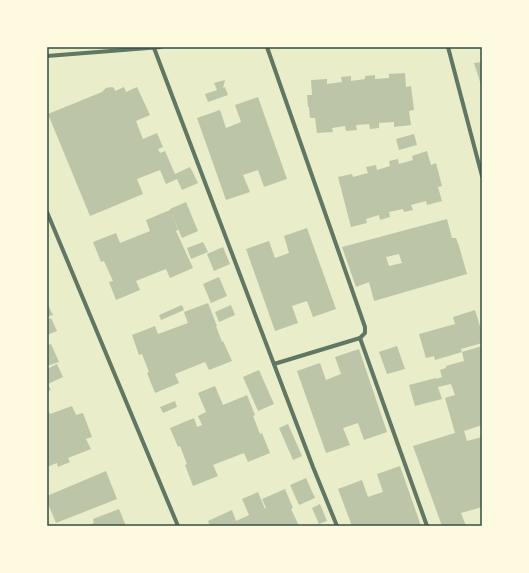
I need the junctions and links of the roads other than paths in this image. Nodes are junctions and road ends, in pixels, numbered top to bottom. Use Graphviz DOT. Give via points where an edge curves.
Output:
graph roads {
  1 [pos="161,47"];
  2 [pos="267,47"];
  3 [pos="448,47"];
  4 [pos="154,48"];
  5 [pos="47,56"];
  6 [pos="482,176"];
  7 [pos="47,212"];
  8 [pos="360,338"];
  9 [pos="274,364"];
  10 [pos="178,526"];
  11 [pos="337,526"];
  12 [pos="427,526"];
  1 -- 4 [label="street"];
  2 -- 8 [label="street" via="365,327 365,334"];
  3 -- 6 [label="street"];
  4 -- 5 [label="street"];
  4 -- 9 [label="street"];
  7 -- 10 [label="street"];
  8 -- 9 [label="street"];
  8 -- 12 [label="street"];
  9 -- 11 [label="street"];
}
